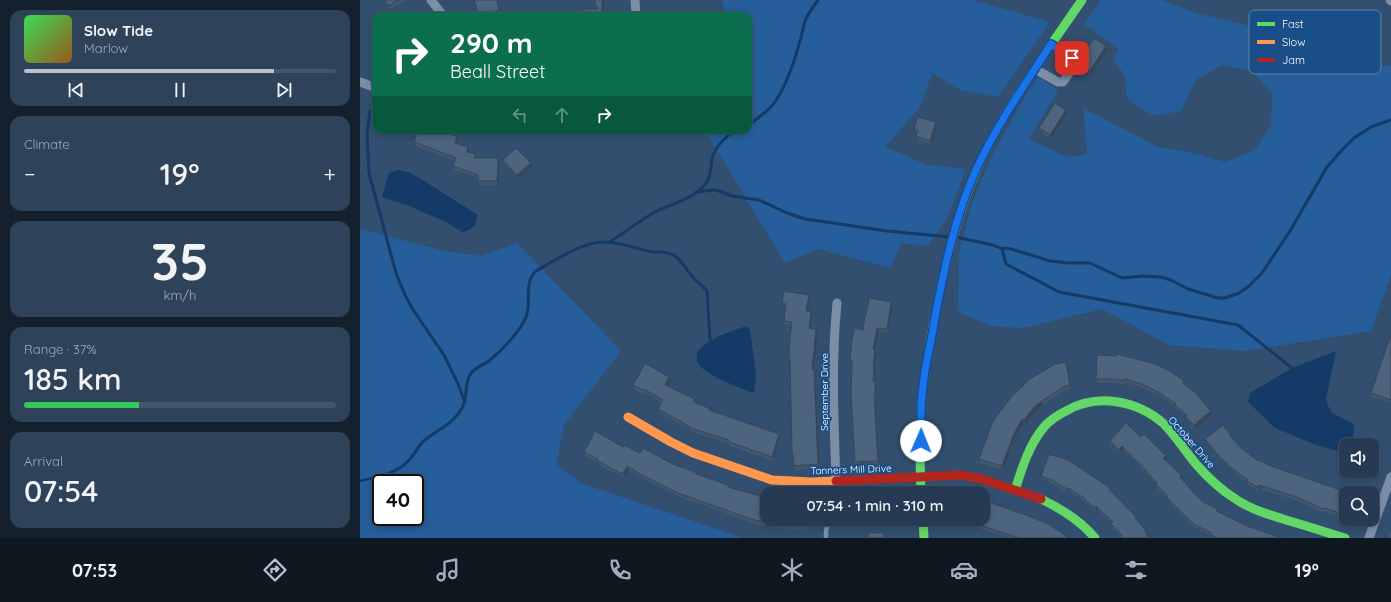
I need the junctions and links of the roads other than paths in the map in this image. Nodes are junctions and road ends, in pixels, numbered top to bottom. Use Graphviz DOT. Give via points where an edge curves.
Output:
graph roads {
  1 [pos="431,0"];
  2 [pos="635,0"];
  3 [pos="1082,0"];
  4 [pos="440,12"];
  5 [pos="636,12"];
  6 [pos="1051,44"];
  7 [pos="1035,69"];
  8 [pos="360,82"];
  9 [pos="372,86"];
  10 [pos="837,303"];
  11 [pos="628,417"];
  12 [pos="921,476"];
  13 [pos="1391,477"];
  14 [pos="836,481"];
  15 [pos="836,486"];
  16 [pos="921,486"];
  17 [pos="1015,490"];
  18 [pos="827,526"];
  19 [pos="923,526"];
  20 [pos="826,538"];
  21 [pos="924,538"];
  22 [pos="1095,538"];
  23 [pos="1345,538"];
  24 [pos="1369,538"];
  1 -- 4 [label="street"];
  2 -- 5 [label="street"];
  3 -- 6 [label="street"];
  6 -- 7 [label="street"];
  6 -- 7 [label="street" via="1072,58 1074,65 1063,82 1058,82"];
  7 -- 12 [label="street" via="986,149 971,182 953,236 924,378"];
  8 -- 9 [label="street"];
  10 -- 14 [label="street, September Drive" via="834,378"];
  11 -- 14 [label="street, Tanners Mill Drive" via="693,453 754,475 792,482"];
  12 -- 14 [label="street, Tanners Mill Drive"];
  12 -- 16 [label="street"];
  12 -- 17 [label="street, Tanners Mill Drive" via="961,475"];
  13 -- 24 [label="street"];
  14 -- 15 [label="lane"];
  17 -- 22 [label="street, Tanners Mill Drive" via="1056,506 1084,525"];
  17 -- 23 [label="street, October Drive" via="1030,447 1044,427 1062,412 1079,404 1112,400 1133,405 1157,418 1209,479 1232,497 1256,510"];
  18 -- 20 [label="lane"];
  19 -- 21 [label="street"];
}
